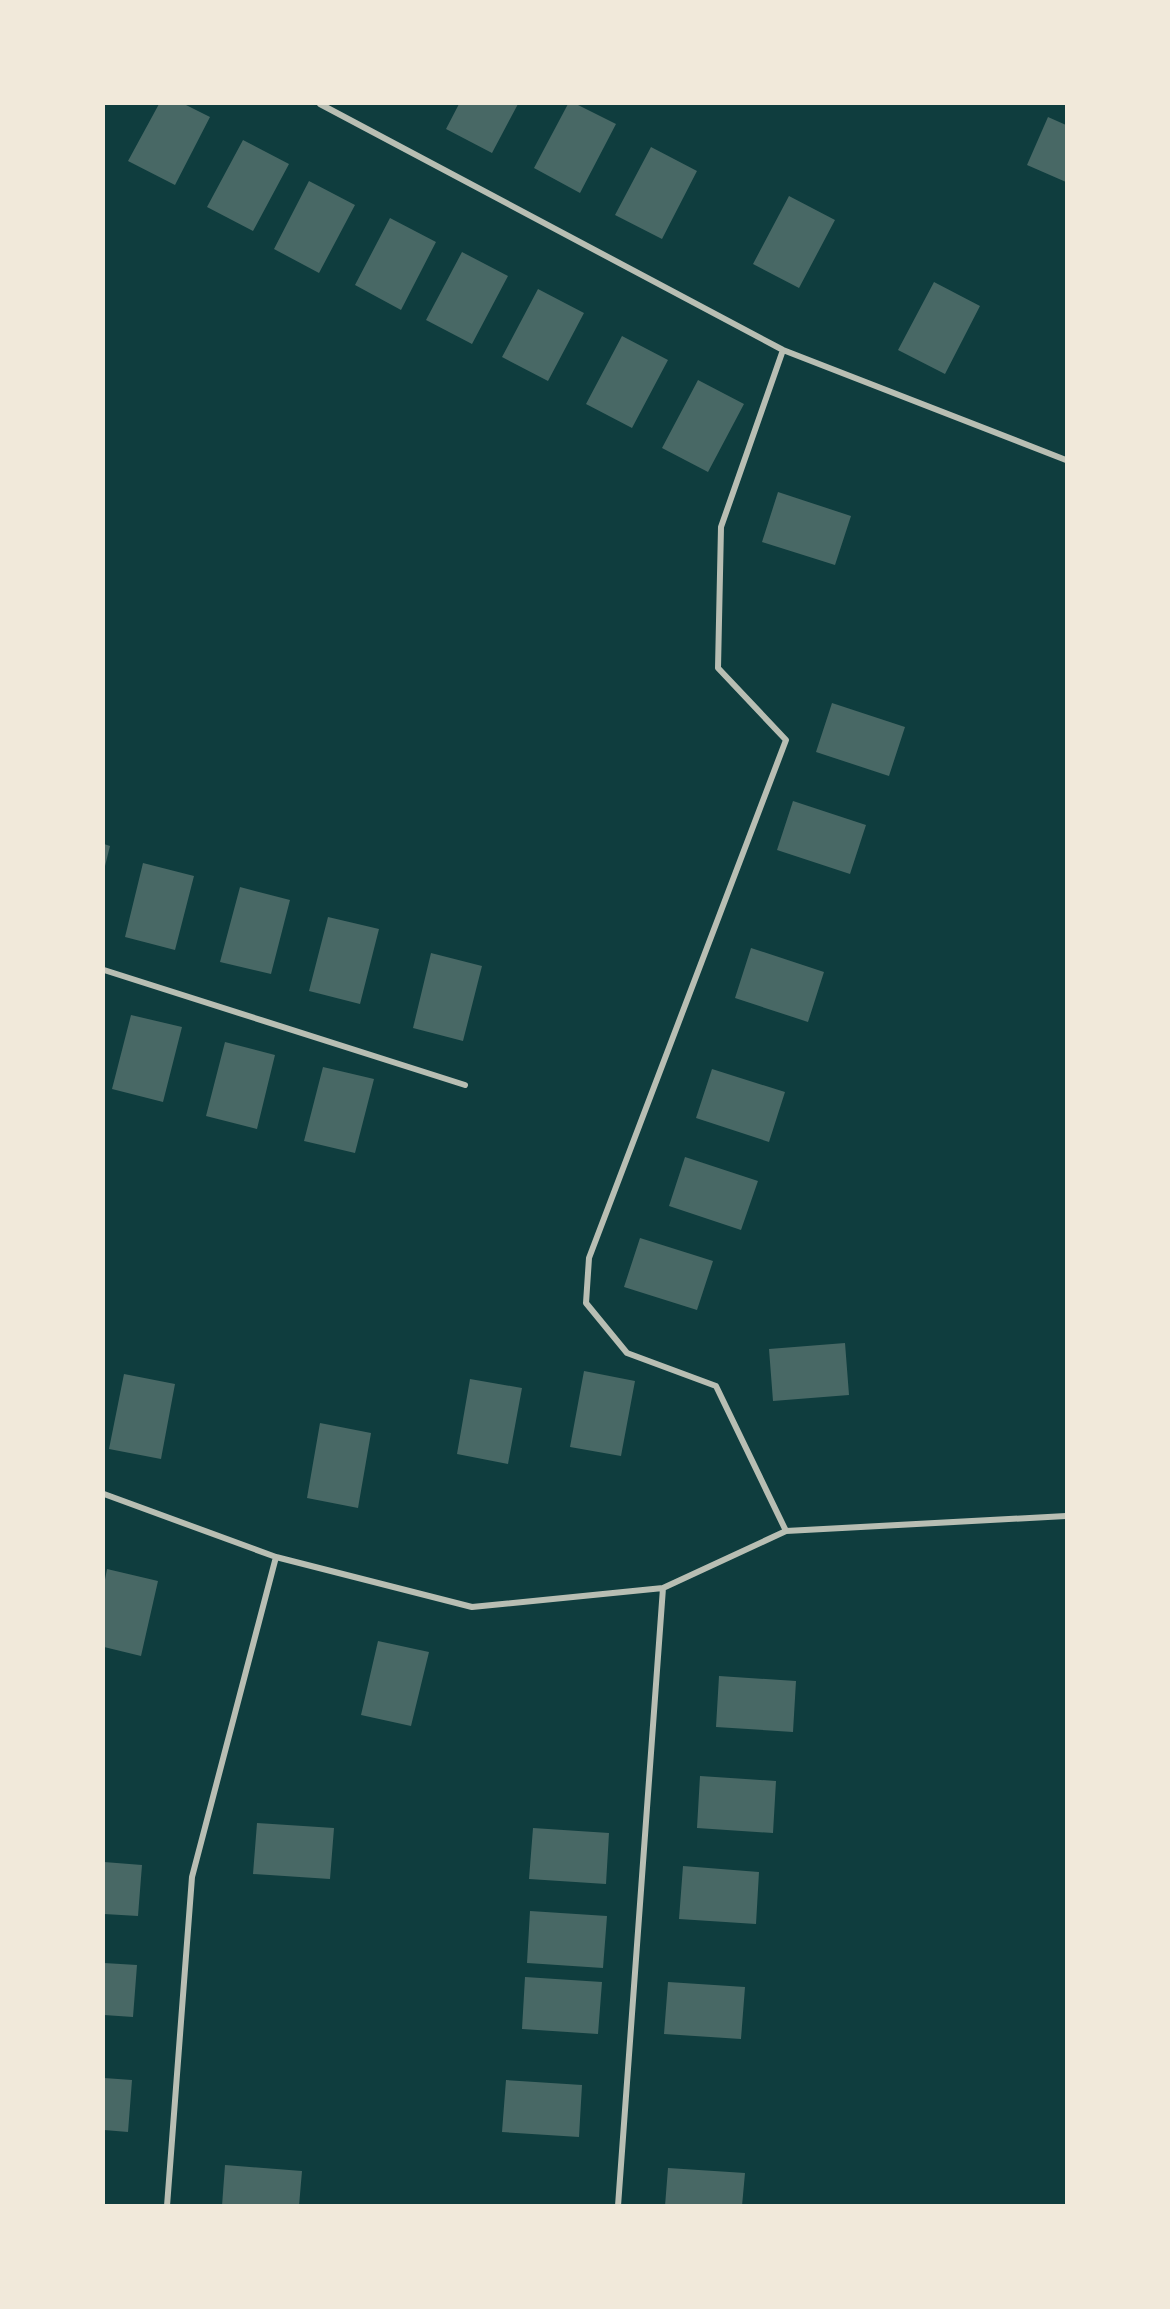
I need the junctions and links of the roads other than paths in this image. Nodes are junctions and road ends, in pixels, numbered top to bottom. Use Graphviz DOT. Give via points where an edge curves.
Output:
graph roads {
  1 [pos="320,104"];
  2 [pos="783,350"];
  3 [pos="1066,460"];
  4 [pos="104,969"];
  5 [pos="465,1085"];
  6 [pos="104,1494"];
  7 [pos="1066,1516"];
  8 [pos="786,1531"];
  9 [pos="276,1557"];
  10 [pos="663,1588"];
  11 [pos="168,2205"];
  12 [pos="618,2205"];
  1 -- 2 [label="street"];
  2 -- 3 [label="street"];
  2 -- 8 [label="street" via="721,527 718,668 786,740 589,1258 585,1303 627,1353 716,1386"];
  4 -- 5 [label="street"];
  6 -- 9 [label="street"];
  7 -- 8 [label="street"];
  8 -- 10 [label="street"];
  9 -- 10 [label="street" via="472,1607"];
  9 -- 11 [label="street" via="192,1877"];
  10 -- 12 [label="street"];
}
